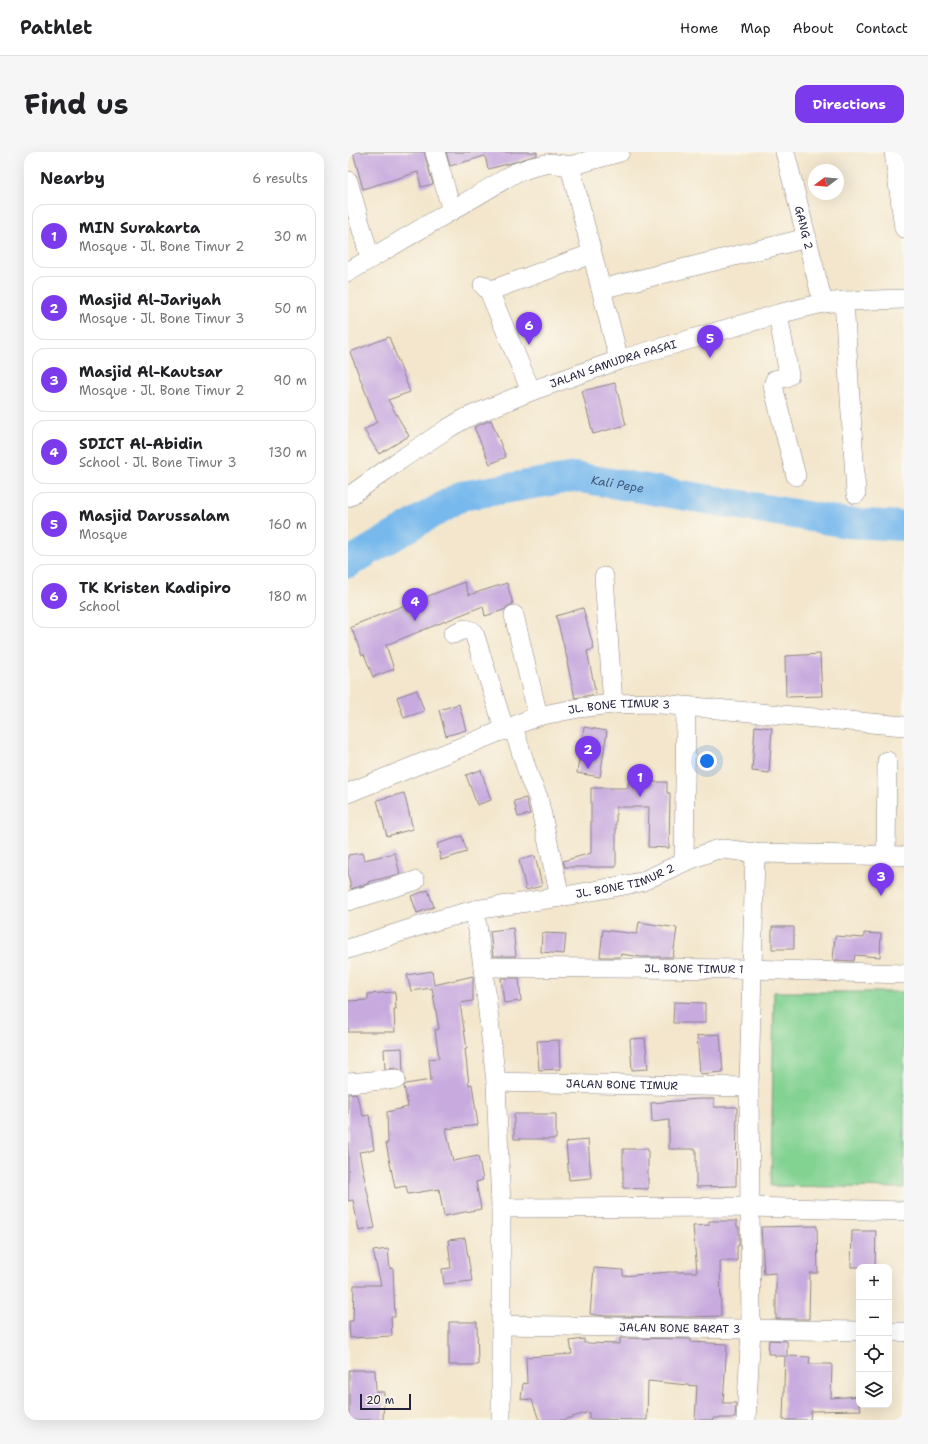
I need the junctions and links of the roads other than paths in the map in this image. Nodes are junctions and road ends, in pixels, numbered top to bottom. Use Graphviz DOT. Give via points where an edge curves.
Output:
graph roads {
  1 [pos="435,152"];
  2 [pos="620,152"];
  3 [pos="785,152"];
  4 [pos="894,152"];
  5 [pos="530,159"];
  6 [pos="570,166"];
  7 [pos="348,181"];
  8 [pos="452,211"];
  9 [pos="904,228"];
  10 [pos="807,238"];
  11 [pos="592,254"];
  12 [pos="370,258"];
  13 [pos="348,272"];
  14 [pos="601,289"];
  15 [pos="904,298"];
  16 [pos="844,301"];
  17 [pos="823,303"];
  18 [pos="778,314"];
  19 [pos="619,360"];
  20 [pos="531,391"];
  21 [pos="796,476"];
  22 [pos="856,494"];
  23 [pos="349,495"];
  24 [pos="604,577"];
  25 [pos="514,615"];
  26 [pos="453,634"];
  27 [pos="613,704"];
  28 [pos="686,706"];
  29 [pos="538,716"];
  30 [pos="904,726"];
  31 [pos="509,729"];
  32 [pos="887,761"];
  33 [pos="348,793"];
  34 [pos="755,853"];
  35 [pos="895,856"];
  36 [pos="684,862"];
  37 [pos="415,881"];
  38 [pos="560,897"];
  39 [pos="348,901"];
  40 [pos="475,910"];
  41 [pos="348,949"];
  42 [pos="483,967"];
  43 [pos="751,969"];
  44 [pos="904,974"];
  45 [pos="396,1079"];
  46 [pos="496,1082"];
  47 [pos="348,1083"];
  48 [pos="749,1087"];
  49 [pos="750,1207"];
  50 [pos="501,1208"];
  51 [pos="904,1211"];
  52 [pos="501,1325"];
  53 [pos="751,1329"];
  54 [pos="856,1331"];
  55 [pos="892,1332"];
  56 [pos="904,1332"];
  57 [pos="501,1420"];
  58 [pos="746,1420"];
  1 -- 8 [label="street"];
  2 -- 6 [label="street"];
  3 -- 10 [label="street, GANG 2"];
  4 -- 9 [label="street"];
  5 -- 6 [label="street"];
  5 -- 8 [label="street" via="515,173"];
  6 -- 11 [label="street"];
  7 -- 12 [label="street"];
  8 -- 12 [label="street"];
  10 -- 14 [label="street"];
  10 -- 17 [label="street, GANG 2"];
  11 -- 14 [label="street"];
  11 -- 20 [label="street" via="486,288"];
  12 -- 13 [label="street"];
  14 -- 19 [label="street"];
  15 -- 16 [label="street, JALAN SAMUDRA PASAI"];
  16 -- 17 [label="street, JALAN SAMUDRA PASAI"];
  16 -- 22 [label="street"];
  17 -- 18 [label="street, JALAN SAMUDRA PASAI"];
  18 -- 19 [label="street, JALAN SAMUDRA PASAI"];
  18 -- 21 [label="street" via="789,375 775,380 773,386"];
  19 -- 20 [label="street, JALAN SAMUDRA PASAI"];
  20 -- 23 [label="street, JALAN SAMUDRA PASAI" via="447,429"];
  24 -- 27 [label="street"];
  25 -- 29 [label="street"];
  26 -- 31 [label="street" via="465,630 472,631 475,636"];
  27 -- 28 [label="street, JL. BONE TIMUR 3" via="650,703"];
  27 -- 29 [label="street, JL. BONE TIMUR 3"];
  28 -- 30 [label="street, JL. BONE TIMUR 3"];
  28 -- 36 [label="street"];
  29 -- 31 [label="street, JL. BONE TIMUR 3"];
  31 -- 33 [label="street, JL. BONE TIMUR 3"];
  31 -- 38 [label="street" via="538,797"];
  32 -- 35 [label="street"];
  34 -- 35 [label="street, JL. BONE TIMUR 2"];
  34 -- 36 [label="street, JL. BONE TIMUR 2" via="715,850"];
  34 -- 43 [label="street"];
  36 -- 38 [label="street, JL. BONE TIMUR 2" via="641,882"];
  37 -- 39 [label="street"];
  38 -- 40 [label="street, JL. BONE TIMUR 2"];
  40 -- 41 [label="street, JL. BONE TIMUR 2"];
  40 -- 42 [label="street"];
  42 -- 43 [label="street, JL. BONE TIMUR 1"];
  42 -- 46 [label="street"];
  43 -- 44 [label="street, JL. BONE TIMUR 1"];
  43 -- 48 [label="street"];
  45 -- 47 [label="street"];
  46 -- 48 [label="street, JALAN BONE TIMUR"];
  46 -- 50 [label="street"];
  48 -- 49 [label="street"];
  49 -- 50 [label="street"];
  49 -- 51 [label="street"];
  49 -- 53 [label="street"];
  50 -- 52 [label="street"];
  52 -- 53 [label="street, JALAN BONE BARAT 3"];
  52 -- 57 [label="street"];
  53 -- 54 [label="street, JALAN BONE BARAT 3"];
  53 -- 58 [label="street"];
  55 -- 56 [label="street"];
}
